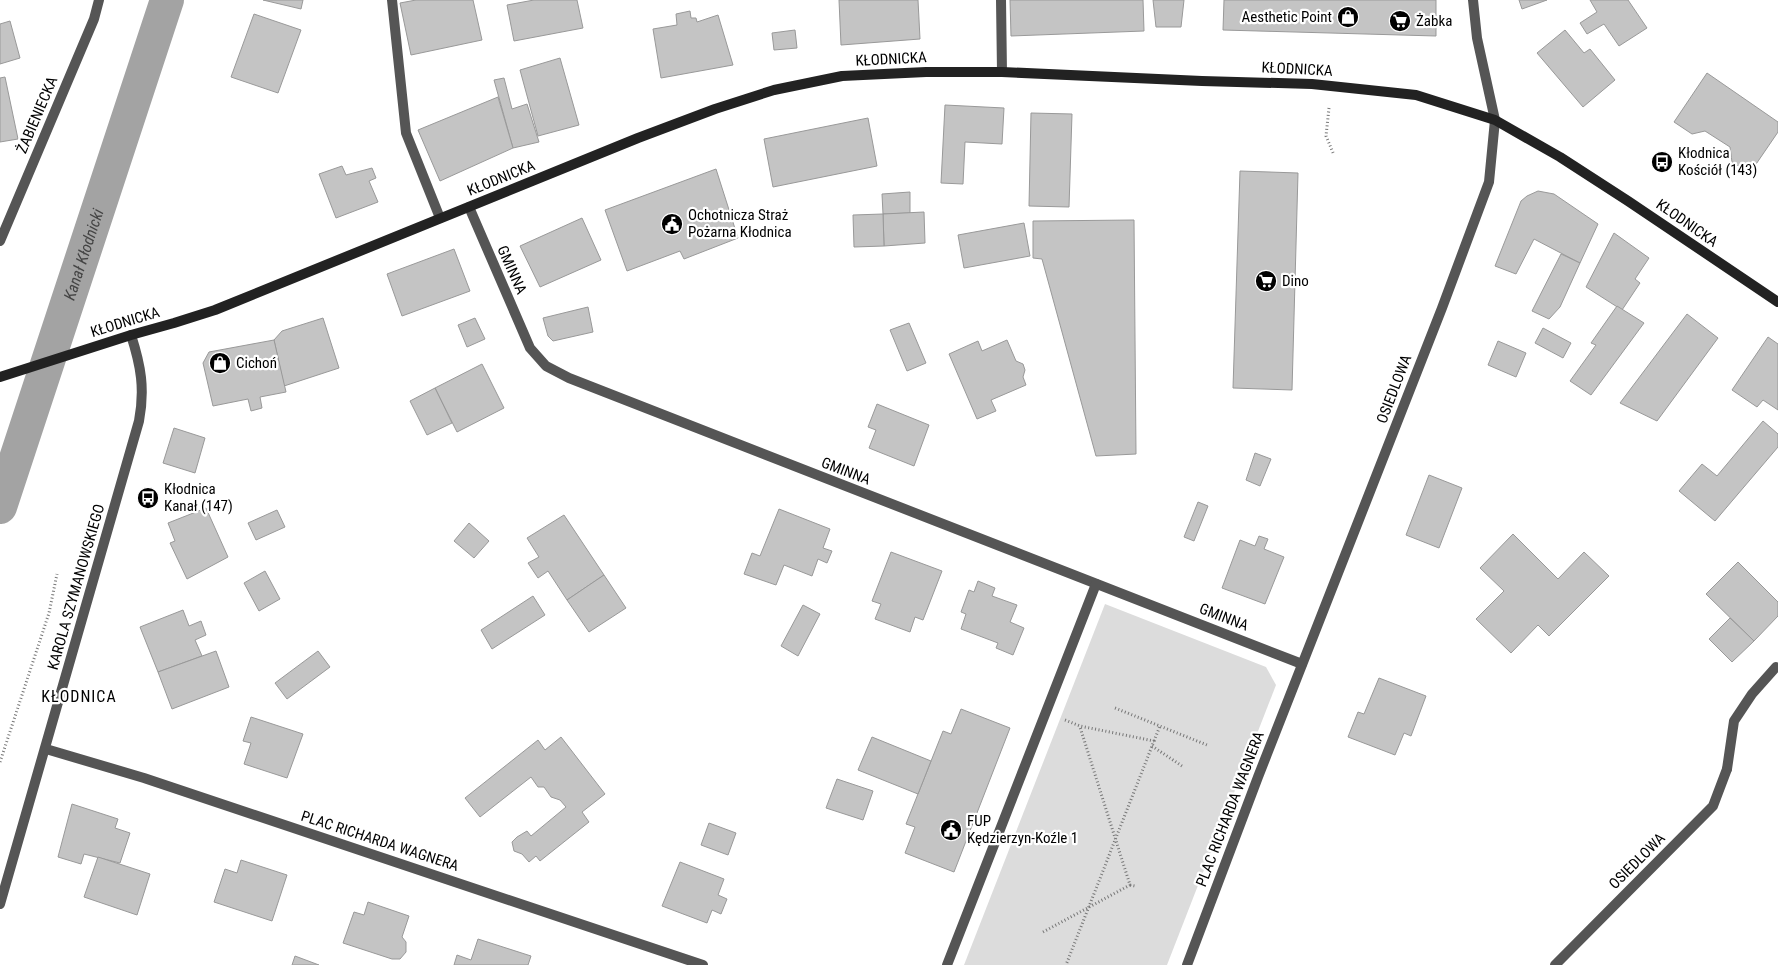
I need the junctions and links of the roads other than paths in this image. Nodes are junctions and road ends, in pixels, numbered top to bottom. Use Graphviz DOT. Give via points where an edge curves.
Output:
graph roads {
  1 [pos="99,0"];
  2 [pos="392,0"];
  3 [pos="1001,0"];
  4 [pos="1473,0"];
  5 [pos="1002,72"];
  6 [pos="1495,120"];
  7 [pos="469,207"];
  8 [pos="440,218"];
  9 [pos="0,241"];
  10 [pos="1778,302"];
  11 [pos="131,334"];
  12 [pos="0,377"];
  13 [pos="1096,584"];
  14 [pos="1302,664"];
  15 [pos="1776,666"];
  16 [pos="46,749"];
  17 [pos="0,904"];
  18 [pos="703,965"];
  19 [pos="947,965"];
  20 [pos="1187,965"];
  21 [pos="1555,965"];
  1 -- 9 [label="street, ŻABIENIECKA" via="94,19"];
  2 -- 8 [label="street" via="406,133"];
  3 -- 5 [label="street"];
  4 -- 6 [label="street, OSIEDLOWA" via="1477,38"];
  5 -- 6 [label="main road, KŁODNICKA" via="1312,84 1416,95"];
  5 -- 7 [label="main road, KŁODNICKA" via="899,72 842,76 774,90 638,138"];
  6 -- 10 [label="main road, KŁODNICKA" via="1560,157"];
  6 -- 14 [label="street, OSIEDLOWA" via="1489,182"];
  7 -- 8 [label="main road, KŁODNICKA"];
  7 -- 13 [label="street, GMINNA" via="530,348 546,366 569,378"];
  8 -- 11 [label="main road, KŁODNICKA" via="215,310"];
  11 -- 12 [label="main road, KŁODNICKA"];
  11 -- 16 [label="street, KAROLA SZYMANOWSKIEGO" via="139,358 143,399 139,421"];
  13 -- 14 [label="street, GMINNA"];
  13 -- 19 [label="street"];
  14 -- 20 [label="street, PLAC RICHARDA WAGNERA"];
  15 -- 21 [label="street, OSIEDLOWA" via="1734,721 1728,769 1712,806"];
  16 -- 17 [label="street, KAROLA SZYMANOWSKIEGO"];
  16 -- 18 [label="street, PLAC RICHARDA WAGNERA" via="144,778"];
}
